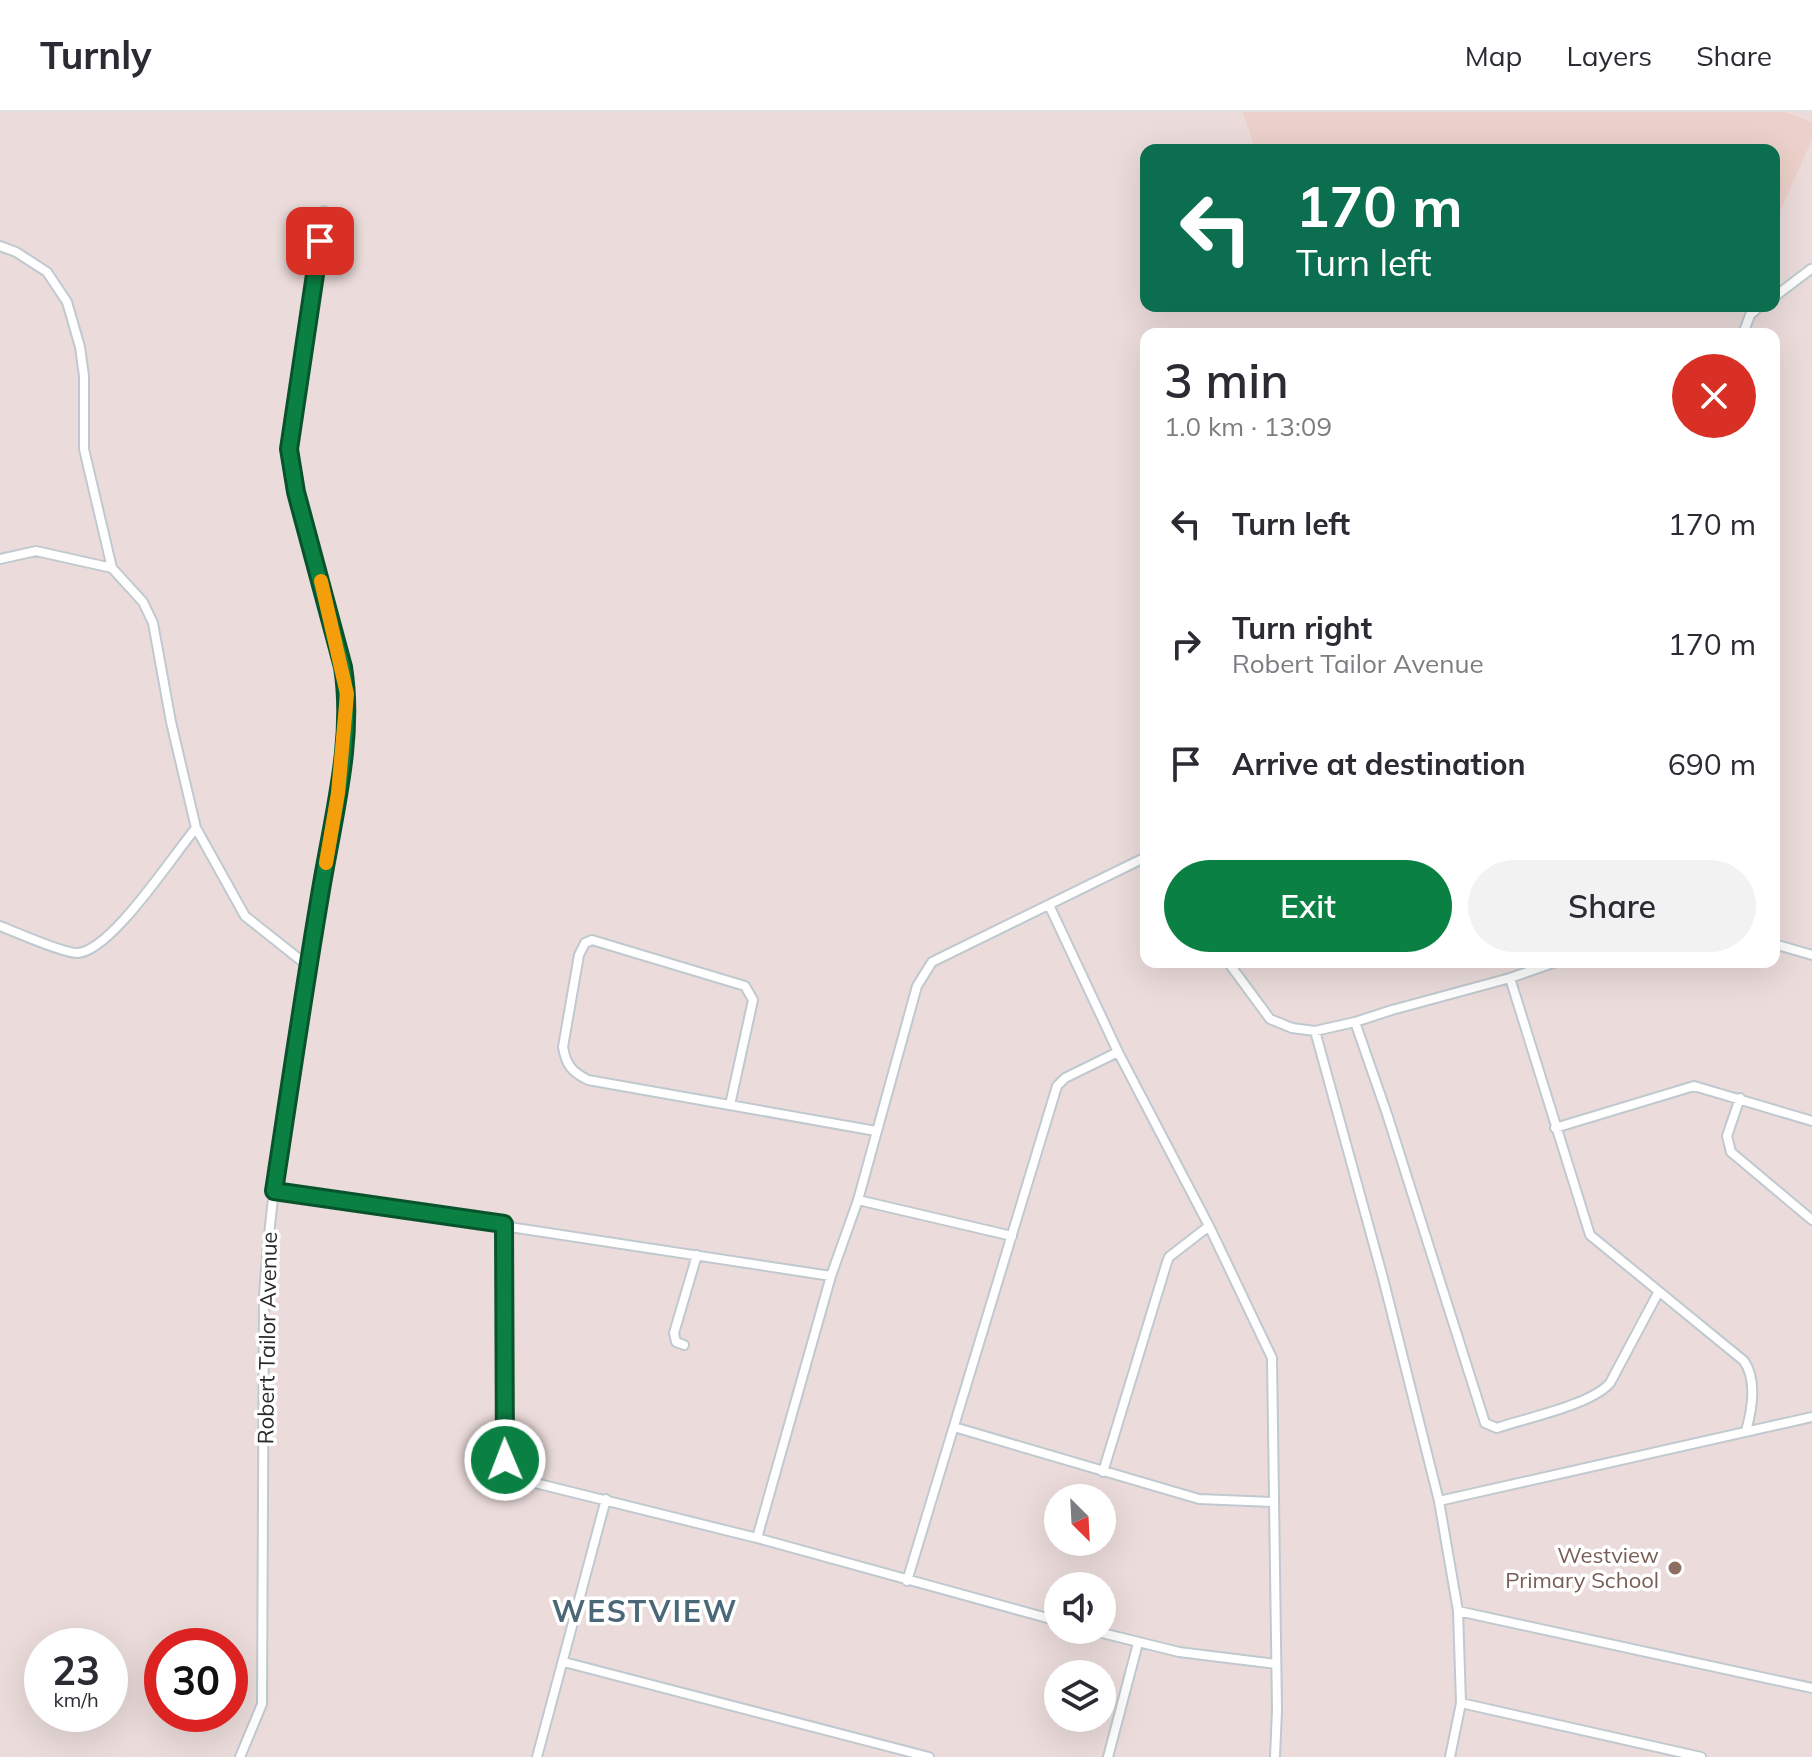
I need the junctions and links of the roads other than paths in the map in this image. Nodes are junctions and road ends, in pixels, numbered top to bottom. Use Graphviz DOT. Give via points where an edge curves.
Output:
graph roads {
  1 [pos="324,211"];
  2 [pos="0,246"];
  3 [pos="1812,268"];
  4 [pos="1780,292"];
  5 [pos="0,559"];
  6 [pos="112,568"];
  7 [pos="196,828"];
  8 [pos="1140,860"];
  9 [pos="1049,905"];
  10 [pos="0,926"];
  11 [pos="1780,946"];
  12 [pos="1812,955"];
  13 [pos="308,966"];
  14 [pos="1232,968"];
  15 [pos="1539,968"];
  16 [pos="1510,978"];
  17 [pos="1355,1022"];
  18 [pos="1315,1031"];
  19 [pos="1118,1052"];
  20 [pos="1740,1098"];
  21 [pos="730,1105"];
  22 [pos="1812,1121"];
  23 [pos="1555,1128"];
  24 [pos="876,1131"];
  25 [pos="274,1191"];
  26 [pos="858,1200"];
  27 [pos="1812,1220"];
  28 [pos="504,1224"];
  29 [pos="1209,1226"];
  30 [pos="1012,1236"];
  31 [pos="697,1255"];
  32 [pos="831,1276"];
  33 [pos="1658,1293"];
  34 [pos="684,1345"];
  35 [pos="1812,1417"];
  36 [pos="954,1427"];
  37 [pos="1746,1431"];
  38 [pos="1103,1472"];
  39 [pos="606,1499"];
  40 [pos="1439,1501"];
  41 [pos="1274,1502"];
  42 [pos="757,1538"];
  43 [pos="907,1581"];
  44 [pos="1458,1611"];
  45 [pos="1044,1617"];
  46 [pos="1116,1637"];
  47 [pos="1138,1643"];
  48 [pos="564,1662"];
  49 [pos="1276,1664"];
  50 [pos="1812,1688"];
  51 [pos="1461,1703"];
  52 [pos="240,1757"];
  53 [pos="537,1757"];
  54 [pos="929,1757"];
  55 [pos="1108,1757"];
  56 [pos="1275,1757"];
  57 [pos="1450,1757"];
  58 [pos="1701,1757"];
  1 -- 13 [label="street, Robert Tailor Avenue" via="289,449 347,694 338,793"];
  2 -- 6 [label="street" via="47,272 67,302 84,376 84,449"];
  3 -- 4 [label="street"];
  5 -- 6 [label="street" via="36,551"];
  6 -- 7 [label="street" via="143,602 153,623"];
  7 -- 10 [label="street" via="136,905 92,949 75,953"];
  7 -- 13 [label="street" via="245,916"];
  8 -- 9 [label="street"];
  9 -- 19 [label="street"];
  9 -- 24 [label="street" via="932,962 917,986"];
  11 -- 12 [label="street"];
  13 -- 25 [label="street, Robert Tailor Avenue"];
  14 -- 18 [label="street" via="1270,1019"];
  15 -- 16 [label="street"];
  16 -- 17 [label="street"];
  16 -- 23 [label="street"];
  17 -- 18 [label="street"];
  17 -- 33 [label="street" via="1485,1423 1497,1428 1602,1392"];
  18 -- 40 [label="street"];
  19 -- 29 [label="street"];
  19 -- 30 [label="street" via="1057,1086"];
  20 -- 22 [label="street"];
  20 -- 23 [label="street" via="1687,1087"];
  20 -- 27 [label="street" via="1727,1136 1731,1152"];
  21 -- 21 [label="street" via="588,1080 573,1072 563,1047 585,943 592,940 745,986 753,1000"];
  21 -- 24 [label="street"];
  23 -- 33 [label="street" via="1590,1235"];
  24 -- 26 [label="street"];
  25 -- 28 [label="street"];
  25 -- 52 [label="street, Robert Tailor Avenue" via="264,1295 262,1704"];
  26 -- 30 [label="street"];
  26 -- 32 [label="street"];
  28 -- 31 [label="street"];
  28 -- 39 [label="street" via="505,1460 510,1472 523,1480"];
  29 -- 38 [label="street" via="1169,1257"];
  29 -- 41 [label="street" via="1272,1358"];
  30 -- 36 [label="street"];
  31 -- 32 [label="street"];
  31 -- 34 [label="street" via="674,1333 676,1342"];
  32 -- 42 [label="street"];
  33 -- 37 [label="street" via="1744,1361 1751,1413"];
  35 -- 37 [label="street"];
  36 -- 38 [label="street"];
  36 -- 43 [label="street"];
  37 -- 40 [label="street"];
  38 -- 41 [label="street" via="1209,1501"];
  39 -- 42 [label="street"];
  39 -- 48 [label="street"];
  40 -- 44 [label="street"];
  41 -- 49 [label="street"];
  42 -- 43 [label="street"];
  43 -- 45 [label="street"];
  44 -- 50 [label="street"];
  44 -- 51 [label="street"];
  46 -- 47 [label="street"];
  47 -- 49 [label="street"];
  47 -- 55 [label="street"];
  48 -- 53 [label="street"];
  48 -- 54 [label="street"];
  49 -- 56 [label="street"];
  51 -- 57 [label="street"];
  51 -- 58 [label="street"];
}
